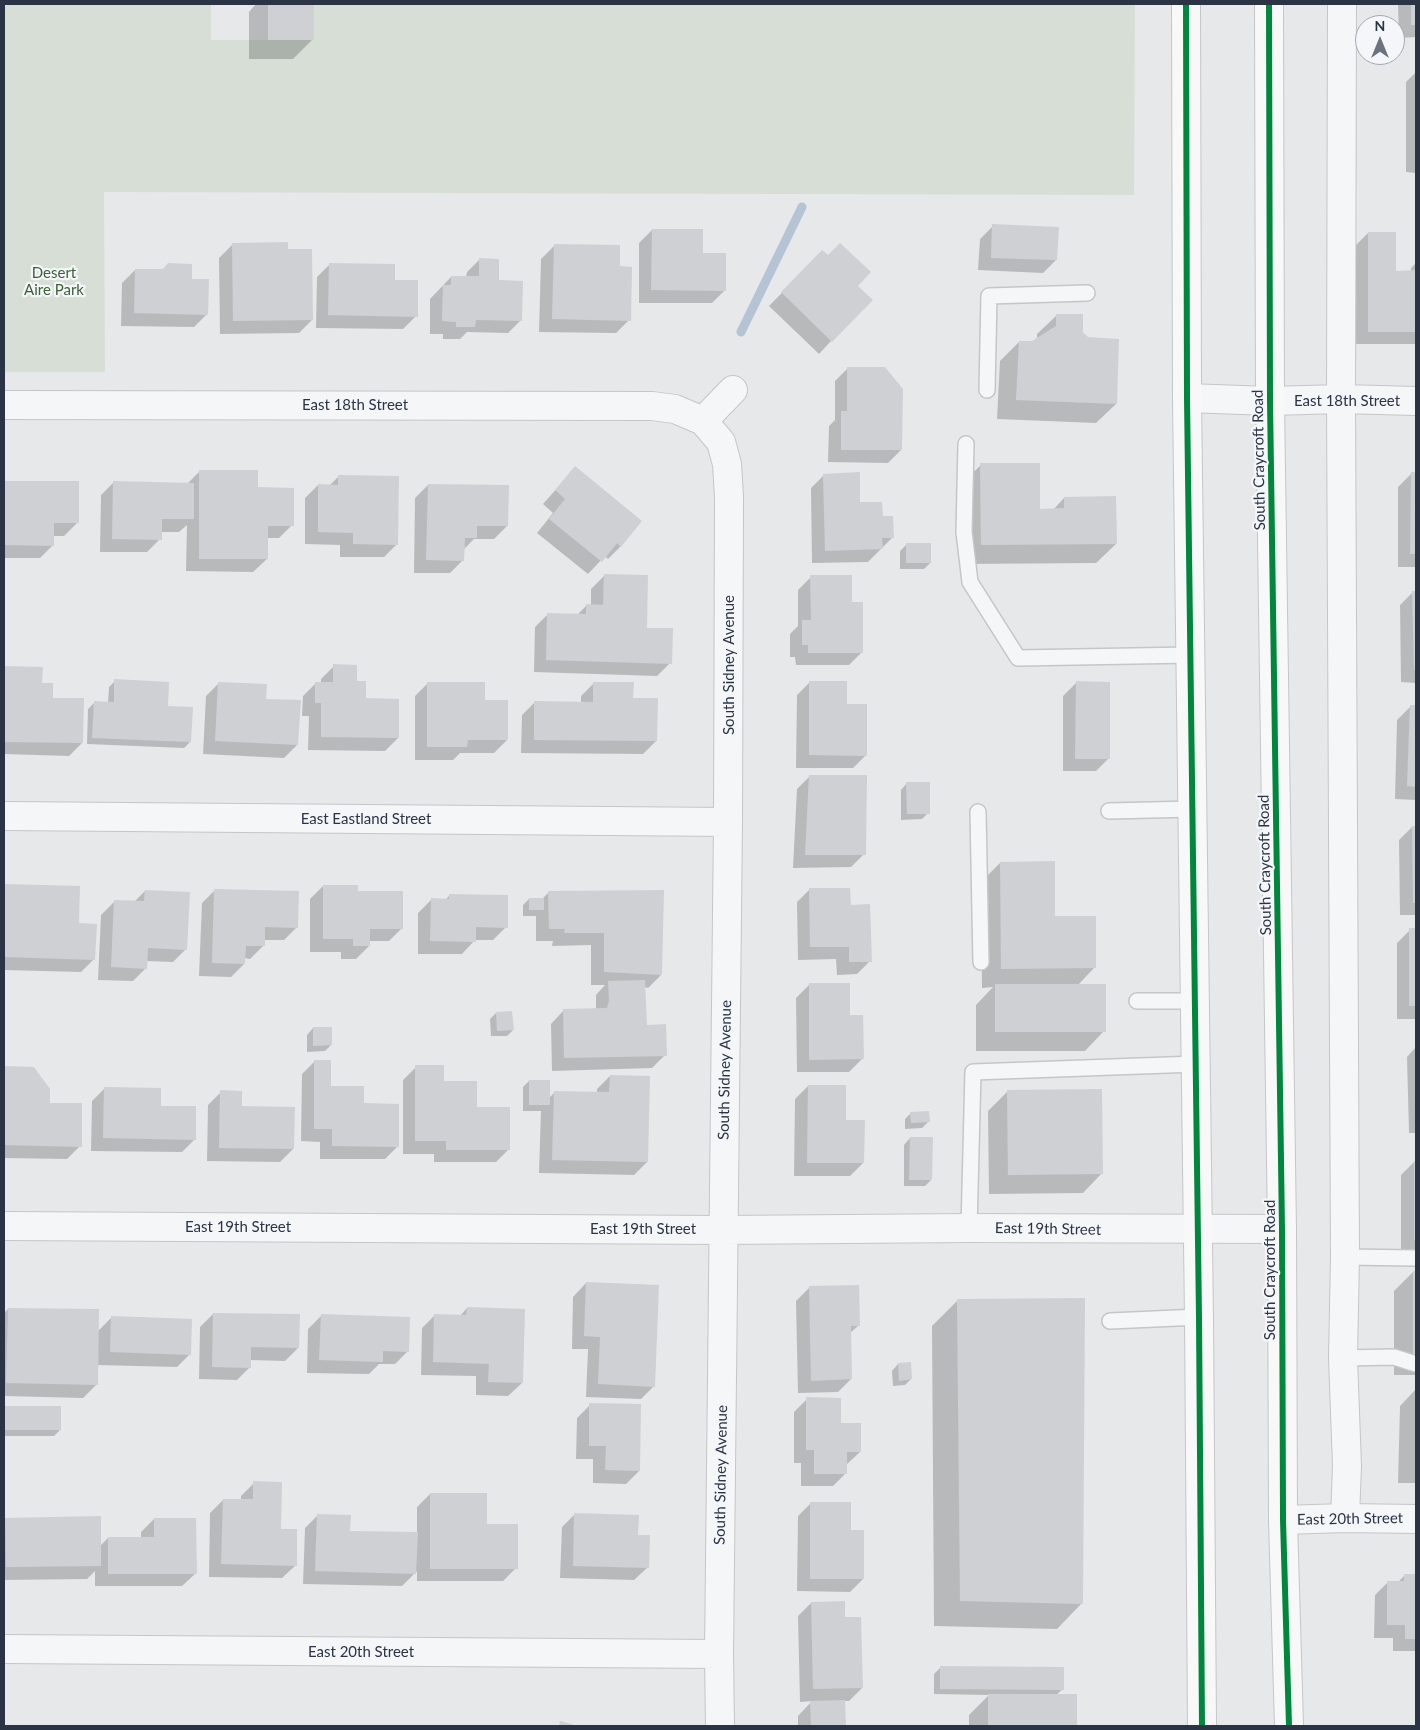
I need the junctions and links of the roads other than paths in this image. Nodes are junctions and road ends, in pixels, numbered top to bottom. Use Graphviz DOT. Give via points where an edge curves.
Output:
graph roads {
  1 [pos="1186,4"];
  2 [pos="1269,4"];
  3 [pos="1342,4"];
  4 [pos="1087,293"];
  5 [pos="733,390"];
  6 [pos="987,390"];
  7 [pos="1187,398"];
  8 [pos="1342,399"];
  9 [pos="1416,400"];
  10 [pos="1270,401"];
  11 [pos="4,405"];
  12 [pos="703,421"];
  13 [pos="966,444"];
  14 [pos="1191,655"];
  15 [pos="1193,809"];
  16 [pos="1108,811"];
  17 [pos="978,812"];
  18 [pos="4,816"];
  19 [pos="728,822"];
  20 [pos="981,962"];
  21 [pos="1137,1001"];
  22 [pos="1196,1001"];
  23 [pos="1196,1064"];
  24 [pos="4,1226"];
  25 [pos="969,1228"];
  26 [pos="1197,1228"];
  27 [pos="1282,1229"];
  28 [pos="723,1230"];
  29 [pos="1345,1257"];
  30 [pos="1416,1258"];
  31 [pos="1200,1317"];
  32 [pos="1110,1321"];
  33 [pos="1343,1358"];
  34 [pos="1416,1364"];
  35 [pos="1345,1518"];
  36 [pos="1416,1519"];
  37 [pos="1284,1520"];
  38 [pos="4,1649"];
  39 [pos="719,1654"];
  40 [pos="720,1726"];
  41 [pos="1202,1726"];
  42 [pos="1289,1726"];
  1 -- 7 [label="main road"];
  2 -- 10 [label="main road, South Craycroft Road"];
  3 -- 8 [label="street"];
  4 -- 6 [label="lane" via="989,296"];
  5 -- 12 [label="street"];
  7 -- 10 [label="street, East 18th Street"];
  7 -- 14 [label="main road"];
  8 -- 9 [label="street, East 18th Street"];
  8 -- 10 [label="street, East 18th Street"];
  8 -- 29 [label="street"];
  10 -- 27 [label="main road, South Craycroft Road"];
  11 -- 12 [label="street, East 18th Street" via="652,406 675,409"];
  12 -- 19 [label="street, South Sidney Avenue" via="721,442 727,464"];
  13 -- 14 [label="lane" via="964,532 970,582 1018,658"];
  14 -- 15 [label="main road"];
  15 -- 16 [label="lane"];
  15 -- 22 [label="main road"];
  17 -- 20 [label="lane"];
  18 -- 19 [label="street, East Eastland Street"];
  19 -- 28 [label="street, South Sidney Avenue"];
  21 -- 22 [label="lane"];
  22 -- 23 [label="main road"];
  23 -- 25 [label="lane" via="973,1072"];
  23 -- 26 [label="main road"];
  24 -- 28 [label="street, East 19th Street"];
  25 -- 26 [label="street, East 19th Street"];
  25 -- 28 [label="street, East 19th Street"];
  26 -- 27 [label="street, East 19th Street"];
  26 -- 31 [label="main road"];
  27 -- 37 [label="main road, South Craycroft Road"];
  28 -- 39 [label="street, South Sidney Avenue"];
  29 -- 30 [label="lane"];
  29 -- 33 [label="street"];
  31 -- 32 [label="lane"];
  31 -- 41 [label="main road"];
  33 -- 34 [label="lane" via="1394,1357"];
  33 -- 35 [label="street" via="1347,1466"];
  35 -- 36 [label="street, East 20th Street"];
  35 -- 37 [label="street, East 20th Street"];
  37 -- 42 [label="main road, South Craycroft Road"];
  38 -- 39 [label="street, East 20th Street"];
  39 -- 40 [label="street, South Sidney Avenue"];
}
